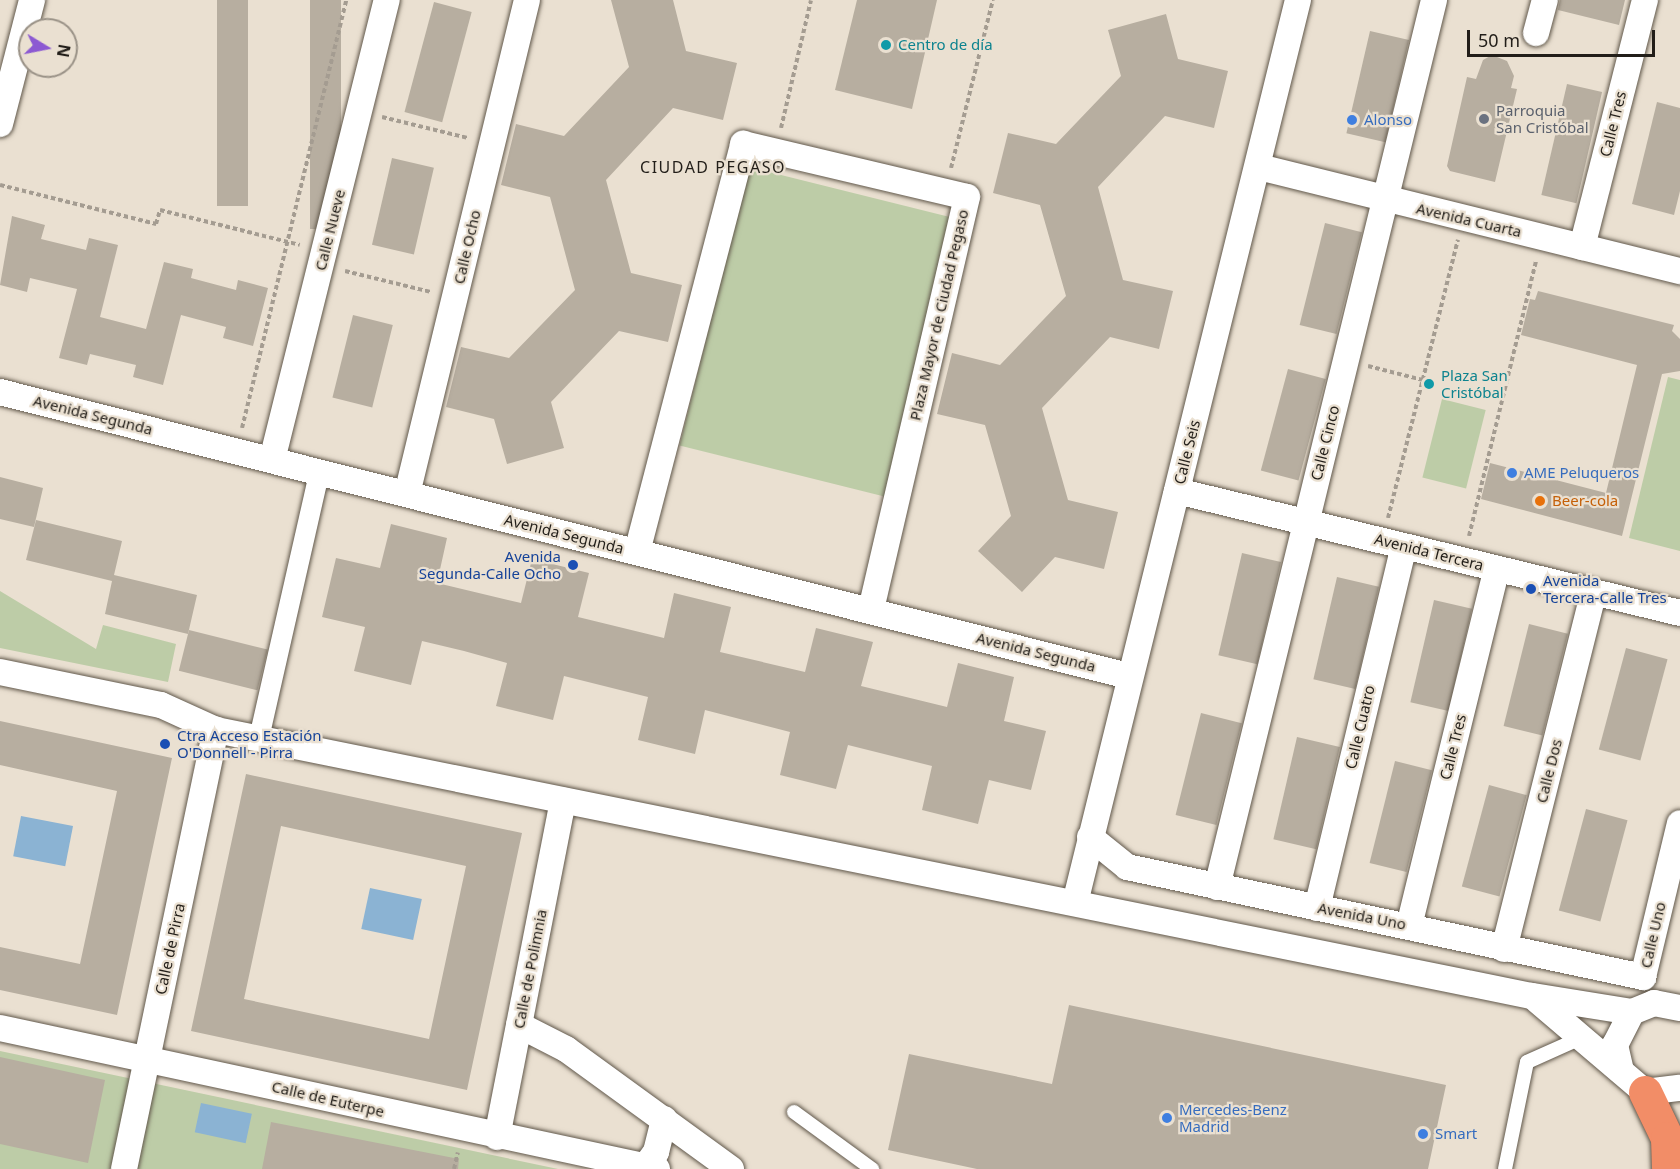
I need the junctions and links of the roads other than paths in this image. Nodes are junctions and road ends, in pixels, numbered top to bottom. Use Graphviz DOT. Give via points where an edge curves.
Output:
graph roads {
  1 [pos="32,0"];
  2 [pos="387,0"];
  3 [pos="526,0"];
  4 [pos="1298,0"];
  5 [pos="1434,0"];
  6 [pos="1545,0"];
  7 [pos="1645,0"];
  8 [pos="1536,33"];
  9 [pos="0,124"];
  10 [pos="1258,167"];
  11 [pos="1385,200"];
  12 [pos="1582,247"];
  13 [pos="1679,267"];
  14 [pos="0,392"];
  15 [pos="272,460"];
  16 [pos="319,474"];
  17 [pos="1177,491"];
  18 [pos="407,494"];
  19 [pos="1306,522"];
  20 [pos="1393,544"];
  21 [pos="637,552"];
  22 [pos="1497,569"];
  23 [pos="1594,592"];
  24 [pos="871,610"];
  25 [pos="1680,613"];
  26 [pos="0,672"];
  27 [pos="1128,675"];
  28 [pos="216,730"];
  29 [pos="259,738"];
  30 [pos="563,800"];
  31 [pos="1680,823"];
  32 [pos="1090,837"];
  33 [pos="1217,887"];
  34 [pos="1075,903"];
  35 [pos="1317,908"];
  36 [pos="1409,926"];
  37 [pos="1504,949"];
  38 [pos="1643,977"];
  39 [pos="1680,987"];
  40 [pos="1532,996"];
  41 [pos="1643,1007"];
  42 [pos="1680,1008"];
  43 [pos="519,1025"];
  44 [pos="0,1028"];
  45 [pos="1585,1036"];
  46 [pos="149,1058"];
  47 [pos="1633,1082"];
  48 [pos="1680,1088"];
  49 [pos="794,1112"];
  50 [pos="664,1119"];
  51 [pos="497,1137"];
  52 [pos="651,1168"];
  53 [pos="124,1169"];
  54 [pos="731,1169"];
  55 [pos="873,1169"];
  56 [pos="1505,1169"];
  57 [pos="1668,1169"];
  1 -- 9 [label="street"];
  2 -- 15 [label="street, Calle Nueve"];
  3 -- 18 [label="street, Calle Ocho"];
  4 -- 10 [label="street, Calle Seis"];
  5 -- 11 [label="street, Calle Cinco"];
  6 -- 8 [label="street"];
  7 -- 12 [label="street, Calle Tres"];
  10 -- 11 [label="street, Avenida Cuarta"];
  10 -- 17 [label="street, Calle Seis"];
  11 -- 12 [label="street, Avenida Cuarta"];
  11 -- 19 [label="street, Calle Cinco"];
  12 -- 13 [label="street, Avenida Cuarta"];
  14 -- 15 [label="street, Avenida Segunda"];
  15 -- 16 [label="street, Avenida Segunda"];
  16 -- 18 [label="street, Avenida Segunda"];
  16 -- 29 [label="street"];
  17 -- 19 [label="street, Avenida Tercera"];
  17 -- 27 [label="street, Calle Seis"];
  18 -- 21 [label="street, Avenida Segunda"];
  19 -- 20 [label="street, Avenida Tercera"];
  19 -- 33 [label="street, Calle Cinco"];
  20 -- 22 [label="street, Avenida Tercera"];
  20 -- 35 [label="street, Calle Cuatro"];
  21 -- 24 [label="street, Avenida Segunda"];
  21 -- 24 [label="street, Plaza Mayor de Ciudad Pegaso" via="743,144 967,197"];
  22 -- 23 [label="street, Avenida Tercera"];
  22 -- 36 [label="street, Calle Tres"];
  23 -- 25 [label="street, Avenida Tercera"];
  23 -- 37 [label="street, Calle Dos"];
  24 -- 27 [label="street, Avenida Segunda"];
  26 -- 28 [label="street" via="161,705"];
  27 -- 32 [label="street, Calle Seis"];
  28 -- 29 [label="street"];
  28 -- 46 [label="street, Calle de Pirra"];
  29 -- 30 [label="street"];
  30 -- 34 [label="street"];
  30 -- 43 [label="street, Calle de Polimnia"];
  31 -- 38 [label="street, Calle Uno"];
  32 -- 33 [label="street, Avenida Uno" via="1127,867"];
  32 -- 34 [label="street, Calle Seis"];
  33 -- 35 [label="street, Avenida Uno"];
  34 -- 40 [label="street"];
  35 -- 36 [label="street, Avenida Uno"];
  36 -- 37 [label="street, Avenida Uno"];
  37 -- 38 [label="street, Avenida Uno"];
  39 -- 41 [label="street"];
  40 -- 41 [label="street"];
  40 -- 45 [label="street"];
  41 -- 42 [label="street"];
  41 -- 47 [label="street" via="1615,1045"];
  43 -- 50 [label="street" via="566,1049"];
  43 -- 51 [label="street, Calle de Polimnia"];
  44 -- 46 [label="street, Calle de Euterpe"];
  45 -- 47 [label="street"];
  45 -- 56 [label="lane" via="1527,1062"];
  46 -- 51 [label="street, Calle de Euterpe"];
  46 -- 53 [label="street, Calle de Pirra"];
  47 -- 48 [label="street"];
  47 -- 57 [label="highway" via="1668,1138"];
  49 -- 55 [label="lane"];
  50 -- 52 [label="street"];
  50 -- 54 [label="street"];
  51 -- 52 [label="street, Calle de Euterpe"];
}
